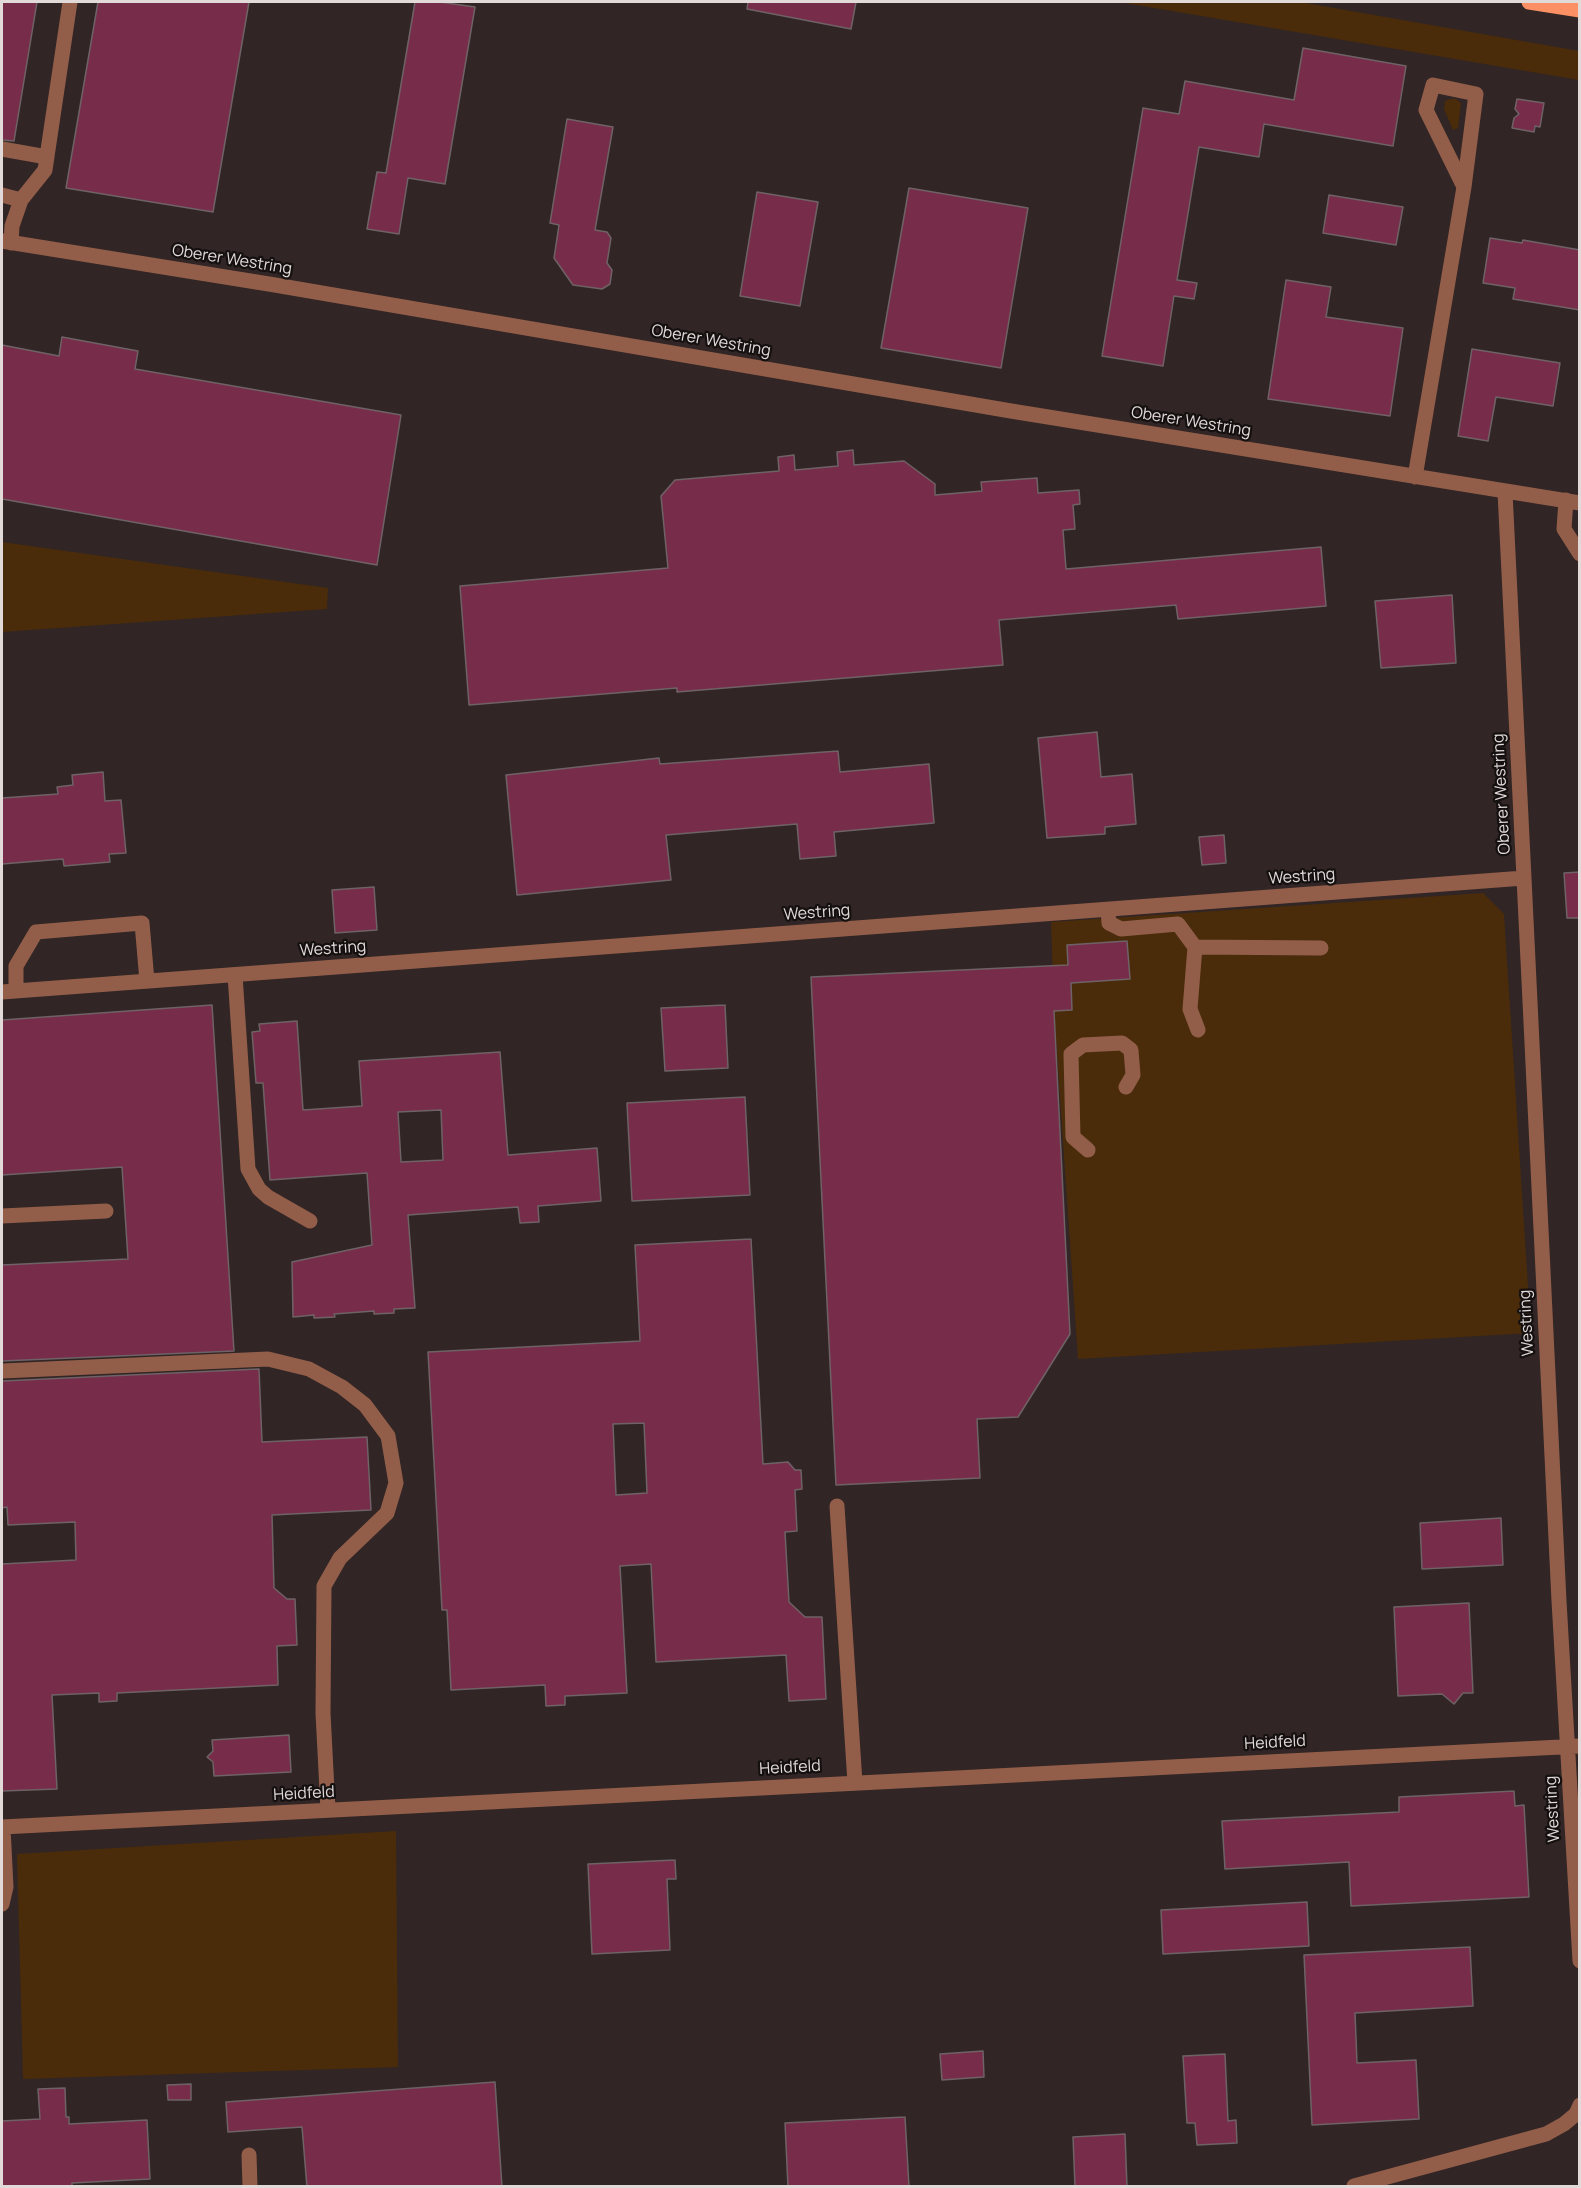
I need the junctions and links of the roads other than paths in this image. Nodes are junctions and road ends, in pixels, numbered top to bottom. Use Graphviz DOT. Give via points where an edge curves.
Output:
graph roads {
  1 [pos="70,2"];
  2 [pos="1529,2"];
  3 [pos="1580,10"];
  4 [pos="2,149"];
  5 [pos="47,157"];
  6 [pos="1464,187"];
  7 [pos="2,195"];
  8 [pos="21,200"];
  9 [pos="6,242"];
  10 [pos="1415,477"];
  11 [pos="1505,492"];
  12 [pos="1573,502"];
  13 [pos="1580,554"];
  14 [pos="1524,878"];
  15 [pos="1108,910"];
  16 [pos="1195,947"];
  17 [pos="1322,948"];
  18 [pos="235,975"];
  19 [pos="147,981"];
  20 [pos="9,992"];
  21 [pos="1198,1030"];
  22 [pos="1126,1087"];
  23 [pos="1088,1150"];
  24 [pos="106,1212"];
  25 [pos="2,1216"];
  26 [pos="310,1221"];
  27 [pos="2,1371"];
  28 [pos="837,1506"];
  29 [pos="1573,1746"];
  30 [pos="855,1783"];
  31 [pos="328,1810"];
  32 [pos="2,1827"];
  33 [pos="2,1904"];
  34 [pos="1580,1961"];
  35 [pos="1580,2105"];
  36 [pos="249,2155"];
  37 [pos="250,2187"];
  38 [pos="1354,2187"];
  1 -- 5 [label="street"];
  2 -- 3 [label="main road"];
  4 -- 5 [label="street"];
  5 -- 8 [label="street" via="45,170"];
  6 -- 6 [label="street" via="1476,94 1433,85 1426,110"];
  6 -- 10 [label="street"];
  7 -- 8 [label="street"];
  8 -- 9 [label="street"];
  9 -- 10 [label="street, Oberer Westring"];
  10 -- 11 [label="street, Oberer Westring"];
  11 -- 12 [label="street, Oberer Westring"];
  11 -- 14 [label="street, Oberer Westring"];
  12 -- 13 [label="street" via="1564,530"];
  14 -- 15 [label="street, Westring"];
  14 -- 29 [label="street, Westring"];
  15 -- 16 [label="street" via="1109,923 1121,929 1178,924"];
  15 -- 18 [label="street, Westring"];
  16 -- 17 [label="street"];
  16 -- 21 [label="street" via="1190,1009"];
  18 -- 19 [label="street, Westring"];
  18 -- 26 [label="street" via="248,1169 268,1197"];
  19 -- 20 [label="street, Westring"];
  19 -- 20 [label="street" via="142,923 36,932 16,966"];
  22 -- 23 [label="street" via="1133,1075 1131,1050 1122,1043 1083,1045 1071,1054 1073,1137"];
  24 -- 25 [label="street"];
  27 -- 31 [label="street" via="268,1359 309,1369 342,1387 371,1413 388,1436 396,1483 387,1513 340,1558 324,1586 323,1713"];
  28 -- 30 [label="street"];
  29 -- 30 [label="street, Heidfeld"];
  29 -- 34 [label="street, Westring"];
  30 -- 31 [label="street, Heidfeld"];
  31 -- 32 [label="street, Heidfeld"];
  32 -- 33 [label="street" via="6,1887"];
  35 -- 38 [label="street" via="1576,2114 1546,2134"];
  36 -- 37 [label="street"];
}
